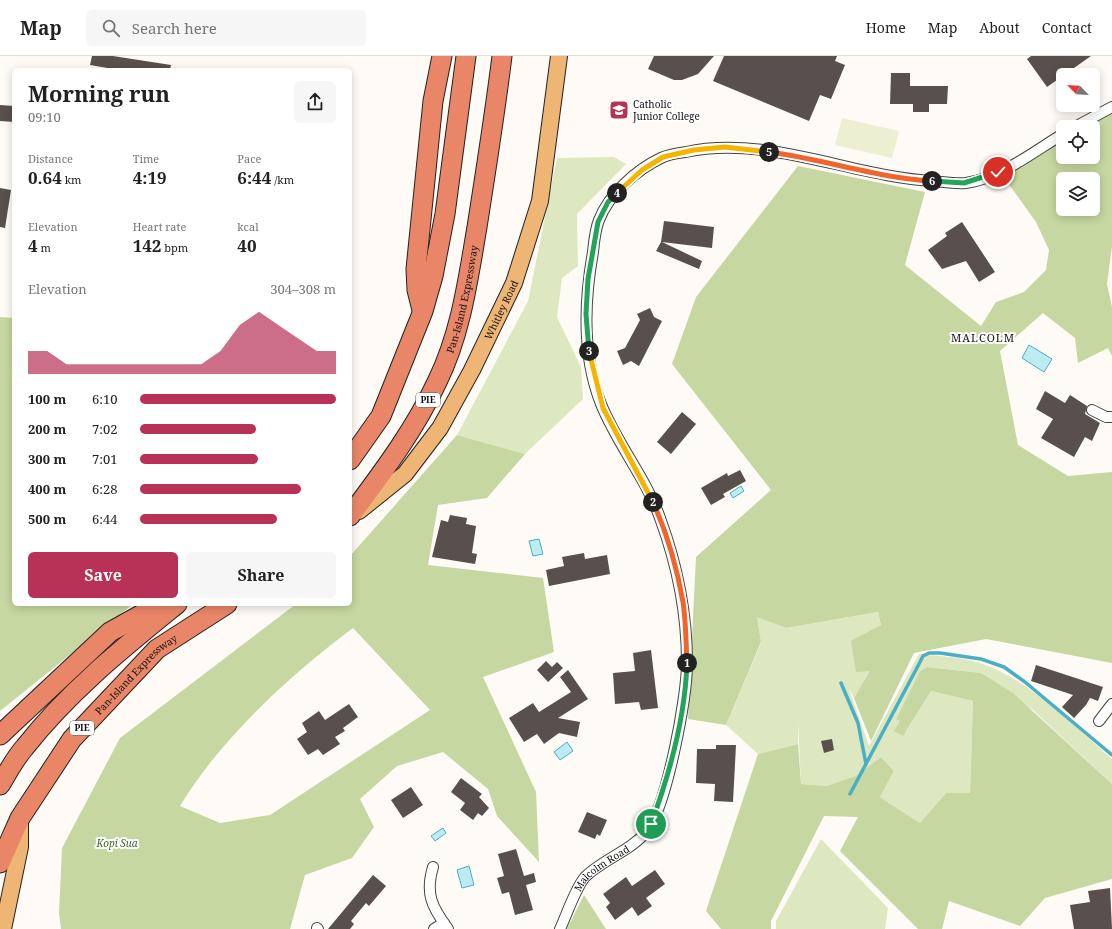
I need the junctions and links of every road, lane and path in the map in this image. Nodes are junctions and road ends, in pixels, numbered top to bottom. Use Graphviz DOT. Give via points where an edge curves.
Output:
graph roads {
  1 [pos="442,56"];
  2 [pos="466,56"];
  3 [pos="502,56"];
  4 [pos="560,56"];
  5 [pos="1112,107"];
  6 [pos="1088,120"];
  7 [pos="1056,138"];
  8 [pos="423,311"];
  9 [pos="1092,410"];
  10 [pos="1112,417"];
  11 [pos="352,457"];
  12 [pos="352,514"];
  13 [pos="352,515"];
  14 [pos="156,606"];
  15 [pos="175,606"];
  16 [pos="224,606"];
  17 [pos="1112,704"];
  18 [pos="1099,721"];
  19 [pos="0,735"];
  20 [pos="0,785"];
  21 [pos="20,818"];
  22 [pos="0,863"];
  23 [pos="434,867"];
  24 [pos="446,926"];
  25 [pos="3,929"];
  26 [pos="434,929"];
  27 [pos="560,929"];
  1 -- 8 [label="highway" via="433,101 416,269 417,290"];
  2 -- 8 [label="highway" via="442,230"];
  3 -- 12 [label="highway, Pan-Island Expressway / PIE" via="492,136 465,297 454,339 438,381 416,423"];
  4 -- 13 [label="main road, Whitley Road" via="540,201 514,283 472,370 440,428 405,474"];
  5 -- 6 [label="street"];
  7 -- 27 [label="street, Malcolm Road" via="998,172 964,183 908,180 770,152 725,147 694,150 658,160 628,181 608,202 598,222 588,279 586,314 589,357 603,408 660,517 683,603 688,664 684,705 666,784 651,824 641,838 583,880"];
  8 -- 11 [label="highway" via="381,416"];
  9 -- 10 [label="street"];
  14 -- 19 [label="highway" via="110,632"];
  15 -- 20 [label="highway" via="98,669 61,706 24,747"];
  16 -- 21 [label="highway, Pan-Island Expressway / PIE" via="157,649 72,739"];
  17 -- 18 [label="street"];
  21 -- 22 [label="highway, Pan-Island Expressway / PIE"];
  21 -- 25 [label="main road" via="20,847"];
  23 -- 24 [label="street" via="429,881 429,894"];
  24 -- 26 [label="street"];
}
